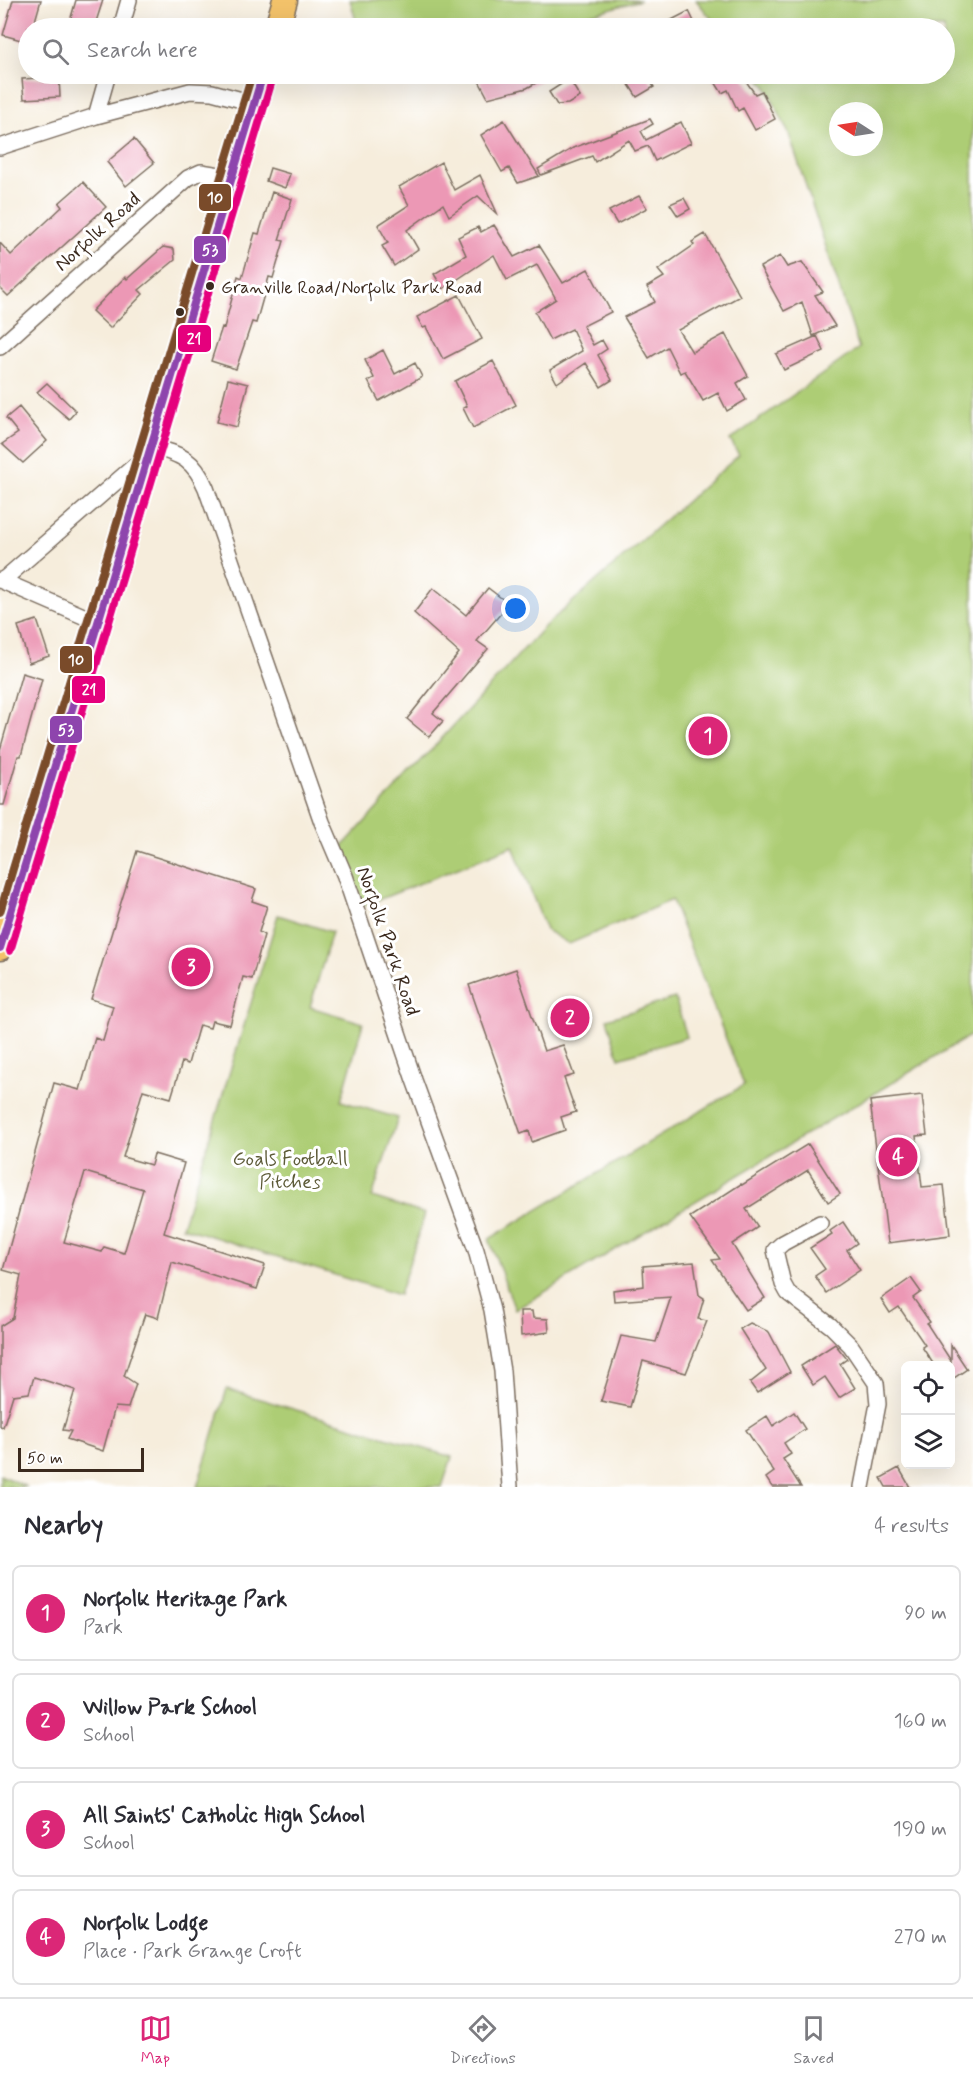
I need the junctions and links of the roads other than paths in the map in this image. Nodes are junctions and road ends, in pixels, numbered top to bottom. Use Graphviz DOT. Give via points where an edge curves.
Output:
graph roads {
  1 [pos="129,0"];
  2 [pos="285,0"];
  3 [pos="124,18"];
  4 [pos="280,18"];
  5 [pos="105,84"];
  6 [pos="260,84"];
  7 [pos="253,103"];
  8 [pos="96,116"];
  9 [pos="0,147"];
  10 [pos="232,177"];
  11 [pos="0,347"];
  12 [pos="150,450"];
  13 [pos="1,581"];
  14 [pos="97,622"];
  15 [pos="0,948"];
  16 [pos="819,1223"];
  17 [pos="510,1487"];
  18 [pos="862,1487"];
  1 -- 3 [label="street"];
  2 -- 4 [label="main road"];
  5 -- 8 [label="street"];
  6 -- 7 [label="main road"];
  7 -- 8 [label="street" via="212,92 190,92"];
  7 -- 10 [label="main road"];
  8 -- 9 [label="street"];
  10 -- 11 [label="street, Norfolk Road" via="193,174"];
  10 -- 12 [label="main road"];
  12 -- 13 [label="street"];
  12 -- 14 [label="main road"];
  12 -- 17 [label="street, Norfolk Park Road" via="187,459 201,476 476,1250 492,1310 502,1371"];
  13 -- 14 [label="street"];
  14 -- 15 [label="main road"];
  16 -- 18 [label="street" via="775,1250 788,1293 851,1346 876,1383 878,1404"];
}
